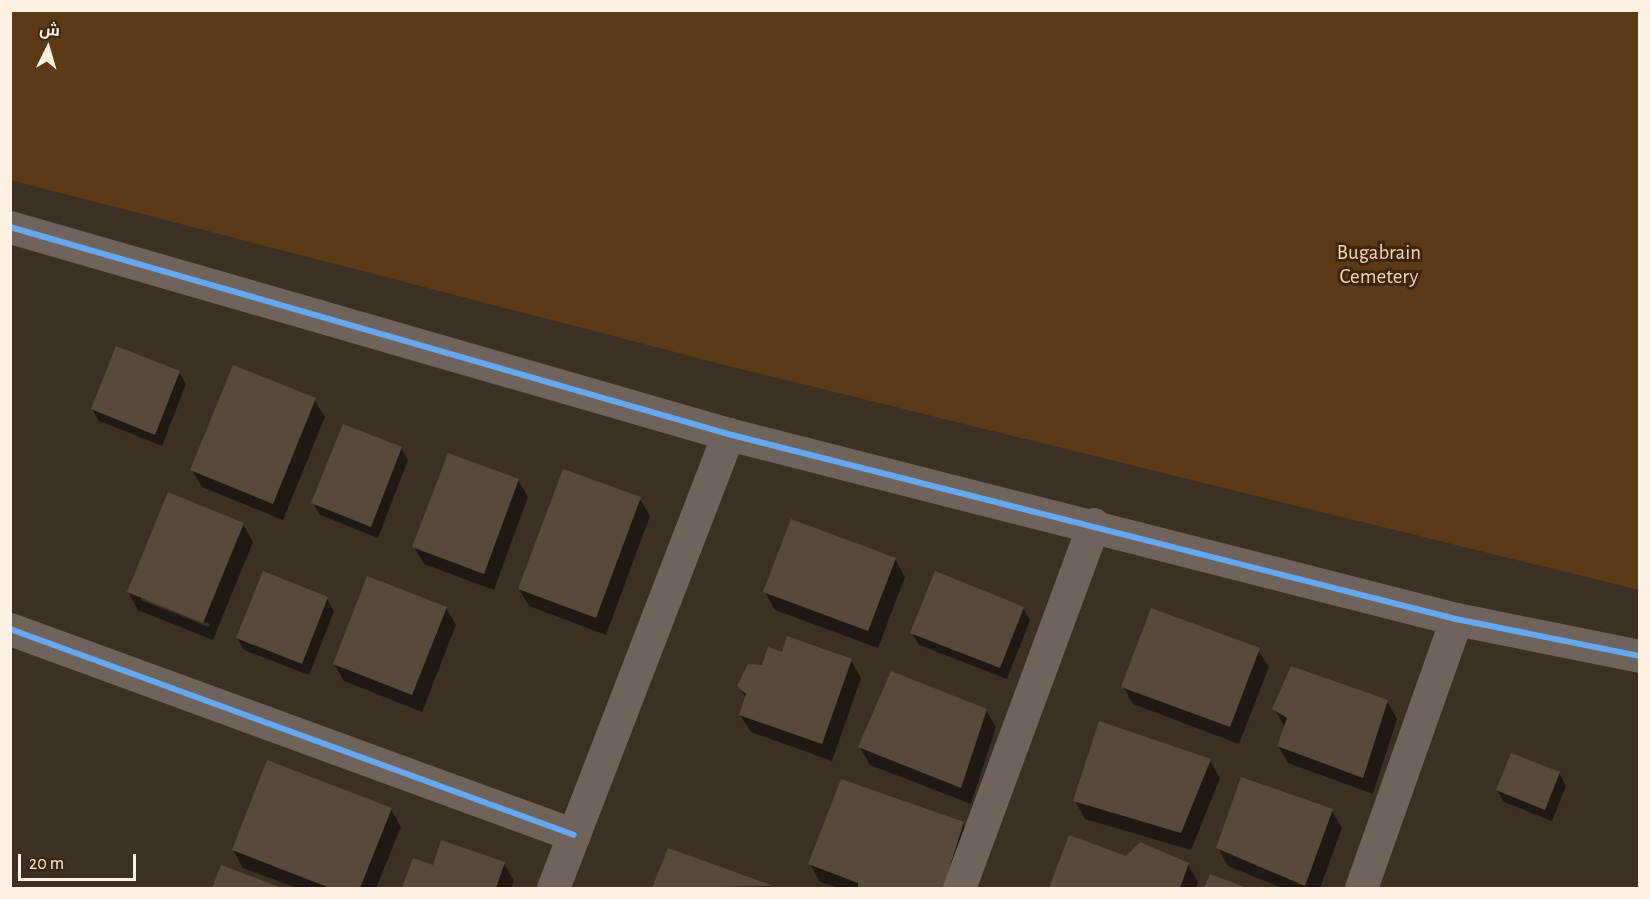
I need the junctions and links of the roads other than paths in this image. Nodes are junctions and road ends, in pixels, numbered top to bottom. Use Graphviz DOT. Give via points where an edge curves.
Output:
graph roads {
  1 [pos="10,227"];
  2 [pos="728,434"];
  3 [pos="1094,524"];
  4 [pos="1456,619"];
  5 [pos="10,629"];
  6 [pos="1640,656"];
  7 [pos="574,835"];
  8 [pos="553,888"];
  9 [pos="959,888"];
  10 [pos="1361,888"];
  1 -- 2 [label="street"];
  2 -- 3 [label="street"];
  2 -- 7 [label="street"];
  3 -- 4 [label="street"];
  3 -- 9 [label="street"];
  4 -- 6 [label="street"];
  4 -- 10 [label="street"];
  5 -- 7 [label="street"];
  7 -- 8 [label="street"];
}
